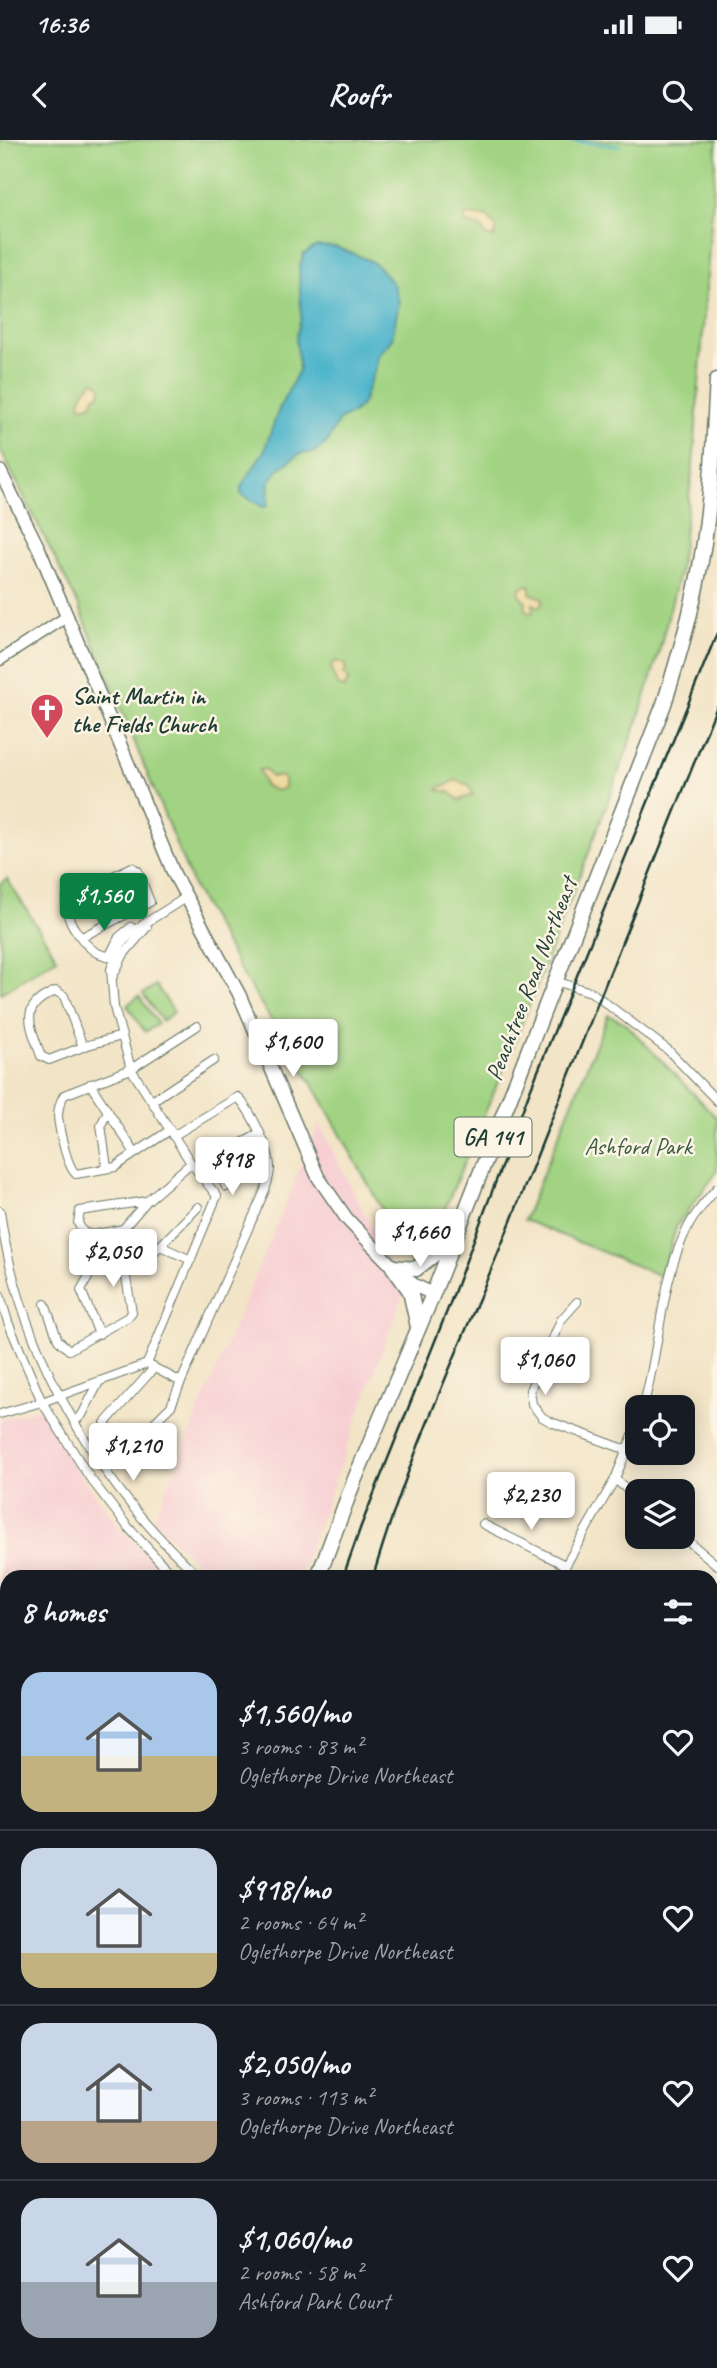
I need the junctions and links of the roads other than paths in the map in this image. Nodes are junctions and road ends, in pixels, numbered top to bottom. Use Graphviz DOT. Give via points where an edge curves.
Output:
graph roads {
  1 [pos="717,380"];
  2 [pos="0,471"];
  3 [pos="68,616"];
  4 [pos="0,660"];
  5 [pos="185,898"];
  6 [pos="150,920"];
  7 [pos="82,937"];
  8 [pos="110,957"];
  9 [pos="112,978"];
  10 [pos="555,981"];
  11 [pos="197,1026"];
  12 [pos="122,1036"];
  13 [pos="83,1047"];
  14 [pos="214,1060"];
  15 [pos="131,1069"];
  16 [pos="90,1084"];
  17 [pos="152,1101"];
  18 [pos="717,1101"];
  19 [pos="108,1111"];
  20 [pos="171,1133"];
  21 [pos="259,1134"];
  22 [pos="135,1153"];
  23 [pos="191,1163"];
  24 [pos="107,1168"];
  25 [pos="226,1187"];
  26 [pos="717,1188"];
  27 [pos="147,1201"];
  28 [pos="198,1207"];
  29 [pos="0,1211"];
  30 [pos="453,1240"];
  31 [pos="160,1245"];
  32 [pos="191,1260"];
  33 [pos="124,1266"];
  34 [pos="393,1267"];
  35 [pos="433,1294"];
  36 [pos="0,1295"];
  37 [pos="577,1302"];
  38 [pos="45,1304"];
  39 [pos="418,1327"];
  40 [pos="99,1334"];
  41 [pos="150,1366"];
  42 [pos="181,1381"];
  43 [pos="99,1382"];
  44 [pos="75,1390"];
  45 [pos="646,1395"];
  46 [pos="59,1396"];
  47 [pos="42,1402"];
  48 [pos="84,1408"];
  49 [pos="0,1414"];
  50 [pos="75,1421"];
  51 [pos="625,1449"];
  52 [pos="625,1455"];
  53 [pos="615,1479"];
  54 [pos="625,1488"];
  55 [pos="483,1524"];
  56 [pos="695,1547"];
  57 [pos="717,1565"];
  58 [pos="565,1566"];
  59 [pos="168,1570"];
  60 [pos="193,1570"];
  61 [pos="321,1570"];
  62 [pos="563,1570"];
  1 -- 10 [label="highway, Peachtree Road Northeast / GA 141" via="708,519 685,639"];
  2 -- 3 [label="main road"];
  3 -- 4 [label="street"];
  3 -- 5 [label="main road"];
  5 -- 6 [label="street"];
  5 -- 34 [label="main road" via="244,1005 318,1177 348,1219"];
  6 -- 8 [label="street" via="121,934"];
  6 -- 9 [label="street" via="122,943 113,960"];
  7 -- 7 [label="street" via="150,902 138,870 132,867 67,898 66,909"];
  7 -- 8 [label="street" via="95,952"];
  8 -- 9 [label="street"];
  9 -- 12 [label="street"];
  10 -- 18 [label="street" via="591,992 668,1050"];
  10 -- 30 [label="highway, Peachtree Road Northeast / GA 141"];
  11 -- 15 [label="street"];
  12 -- 13 [label="street"];
  12 -- 15 [label="street"];
  13 -- 13 [label="street" via="49,1060 41,1056 28,1019 33,1005 43,996 61,993"];
  14 -- 17 [label="street"];
  15 -- 16 [label="street"];
  15 -- 17 [label="street"];
  16 -- 19 [label="street"];
  16 -- 24 [label="street" via="64,1095 58,1117 72,1171"];
  17 -- 20 [label="street"];
  19 -- 22 [label="street"];
  19 -- 24 [label="street" via="101,1125"];
  20 -- 21 [label="street" via="238,1097"];
  20 -- 22 [label="street"];
  20 -- 23 [label="street"];
  21 -- 25 [label="street" via="219,1155 217,1168"];
  21 -- 42 [label="street" via="270,1168 265,1191"];
  22 -- 24 [label="street"];
  23 -- 27 [label="street"];
  23 -- 32 [label="street" via="217,1196"];
  26 -- 45 [label="street" via="687,1229 679,1252"];
  27 -- 27 [label="street" via="80,1211 78,1223 83,1232 92,1235 123,1229"];
  28 -- 31 [label="street"];
  29 -- 46 [label="street" via="15,1284"];
  30 -- 34 [label="highway" via="416,1269"];
  30 -- 35 [label="highway, Peachtree Road Northeast / GA 141"];
  31 -- 32 [label="street"];
  31 -- 33 [label="street" via="143,1263"];
  32 -- 41 [label="street"];
  33 -- 40 [label="street" via="132,1312"];
  33 -- 40 [label="street" via="91,1272 81,1290"];
  34 -- 35 [label="main road"];
  34 -- 39 [label="highway" via="410,1292"];
  35 -- 39 [label="highway, Peachtree Road Northeast / GA 141"];
  36 -- 47 [label="street"];
  37 -- 51 [label="street" via="561,1320 530,1390 532,1404 551,1422"];
  38 -- 40 [label="street" via="65,1349"];
  39 -- 61 [label="highway, Peachtree Road Northeast / GA 141"];
  41 -- 42 [label="street"];
  41 -- 42 [label="street" via="105,1423 126,1450 171,1406"];
  41 -- 43 [label="street"];
  43 -- 44 [label="street"];
  43 -- 48 [label="street"];
  44 -- 46 [label="street"];
  44 -- 48 [label="street"];
  46 -- 47 [label="street"];
  46 -- 50 [label="street"];
  47 -- 49 [label="street"];
  47 -- 59 [label="street" via="90,1478"];
  48 -- 50 [label="street"];
  50 -- 60 [label="street" via="120,1490"];
  52 -- 53 [label="street"];
  53 -- 54 [label="street"];
  53 -- 58 [label="street"];
  55 -- 58 [label="street"];
  56 -- 57 [label="street"];
  58 -- 62 [label="street"];
}
